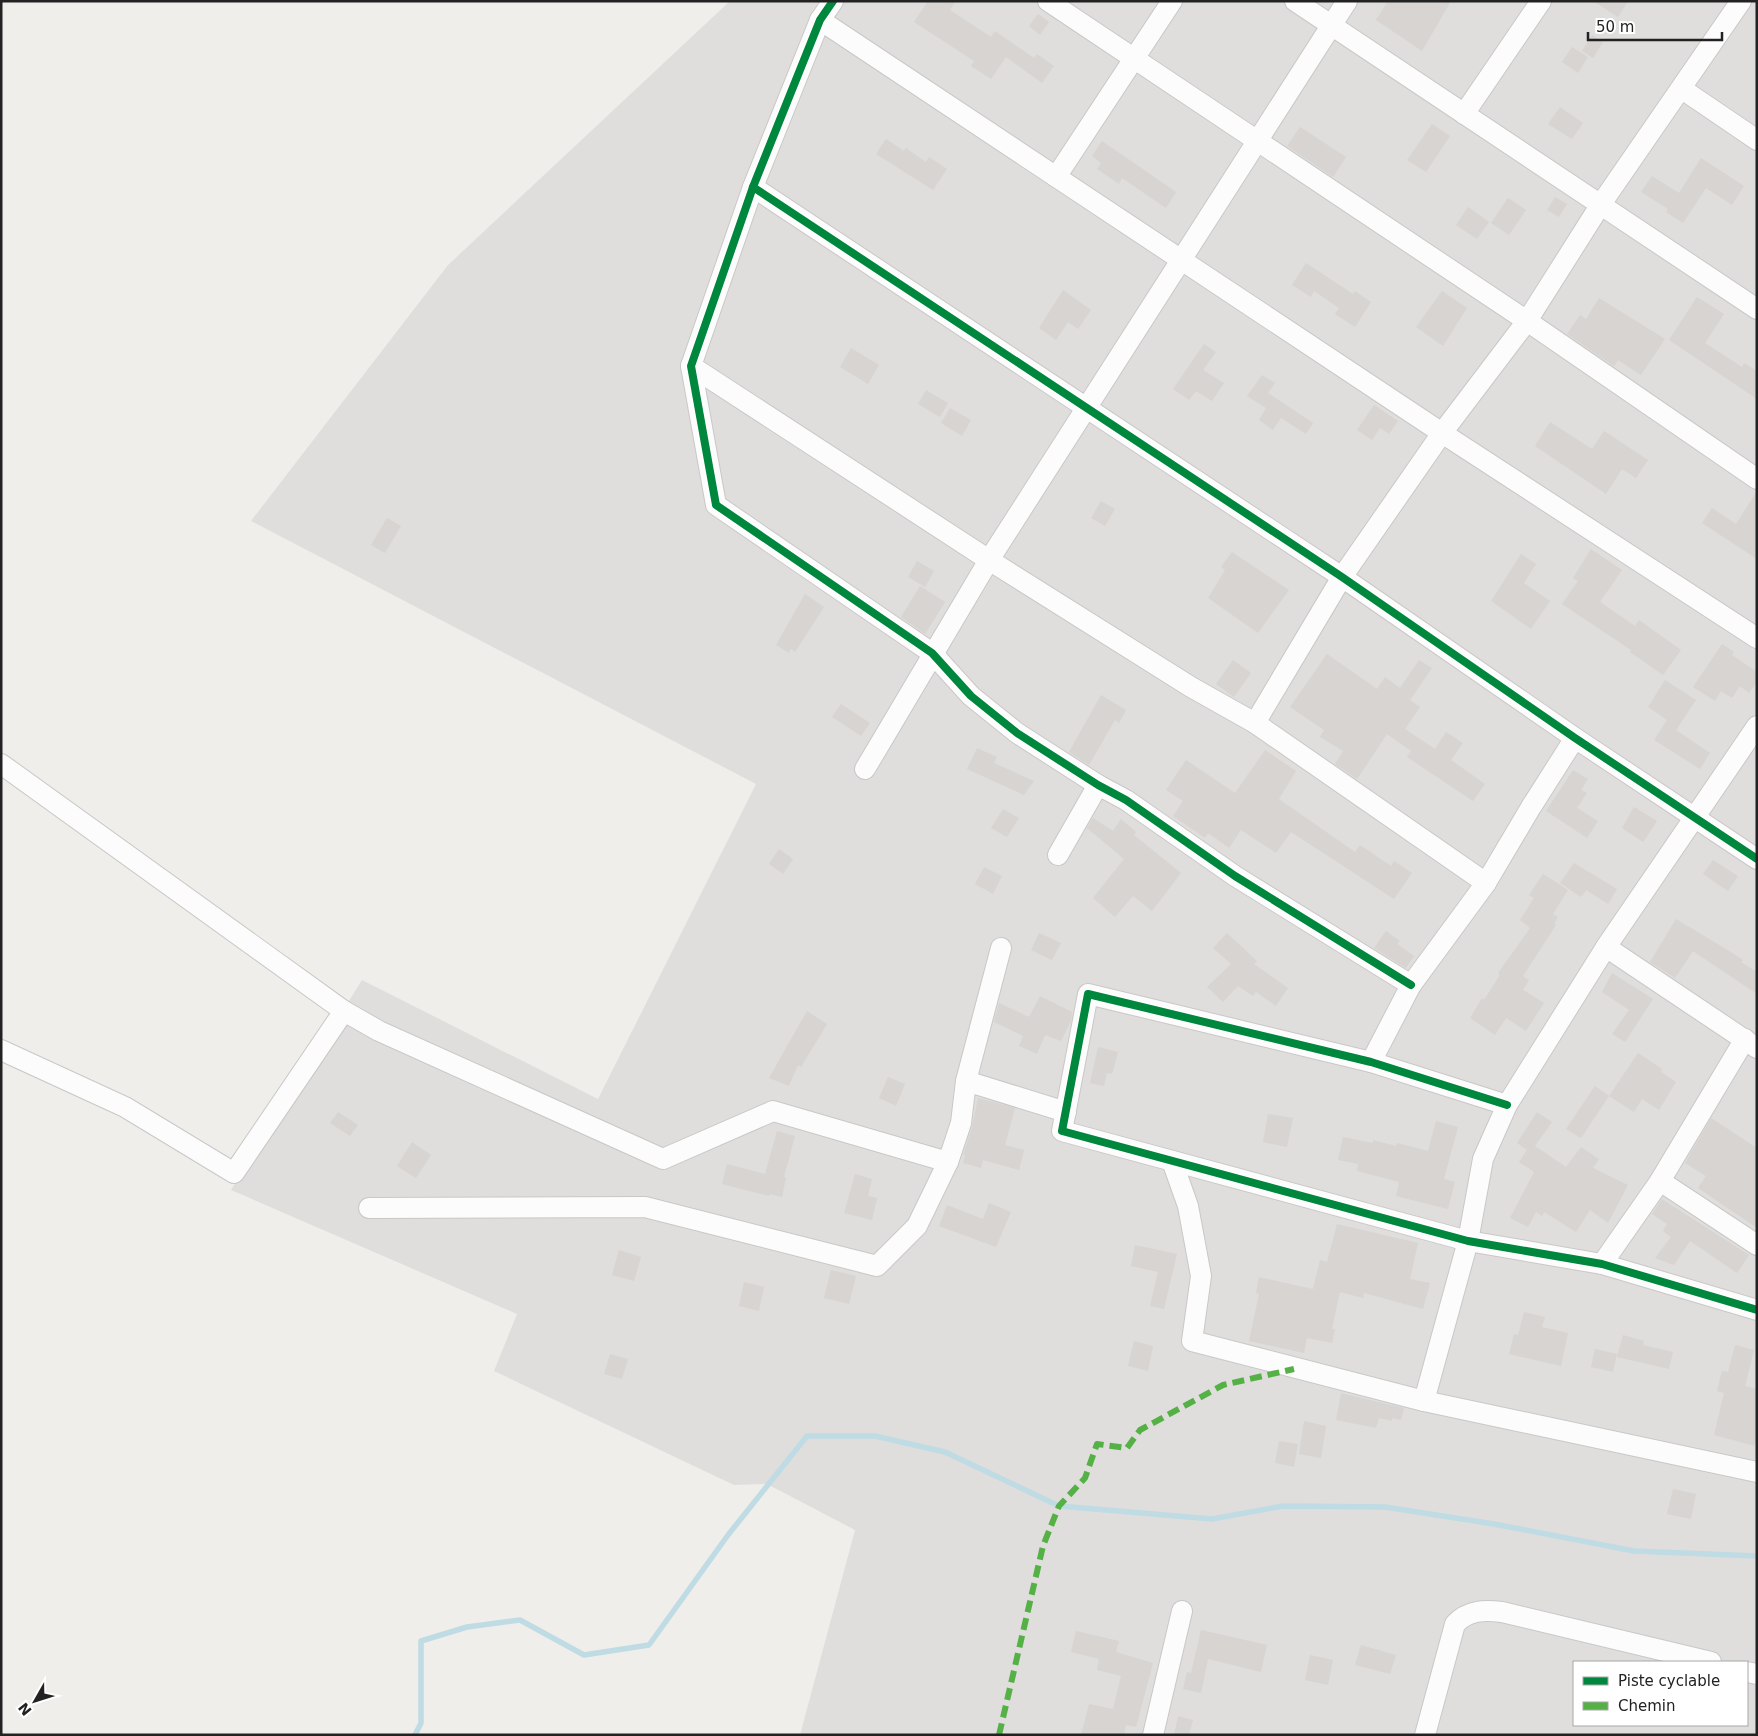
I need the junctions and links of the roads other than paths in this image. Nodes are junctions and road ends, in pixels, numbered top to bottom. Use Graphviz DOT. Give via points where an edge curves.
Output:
graph roads {
  1 [pos="833,1"];
  2 [pos="1048,1"];
  3 [pos="1172,1"];
  4 [pos="1295,1"];
  5 [pos="1347,1"];
  6 [pos="1541,1"];
  7 [pos="1741,1"];
  8 [pos="820,20"];
  9 [pos="1331,26"];
  10 [pos="1134,60"];
  11 [pos="1682,89"];
  12 [pos="1464,114"];
  13 [pos="1757,140"];
  14 [pos="1256,142"];
  15 [pos="1056,176"];
  16 [pos="753,187"];
  17 [pos="1601,204"];
  18 [pos="1181,259"];
  19 [pos="1757,309"];
  20 [pos="1527,321"];
  21 [pos="691,366"];
  22 [pos="1086,407"];
  23 [pos="1442,433"];
  24 [pos="1757,479"];
  25 [pos="989,560"];
  26 [pos="1342,576"];
  27 [pos="1757,638"];
  28 [pos="932,654"];
  29 [pos="1255,723"];
  30 [pos="1757,726"];
  31 [pos="1575,738"];
  32 [pos="1,764"];
  33 [pos="865,769"];
  34 [pos="1098,785"];
  35 [pos="1696,817"];
  36 [pos="1058,855"];
  37 [pos="1757,858"];
  38 [pos="1486,883"];
  39 [pos="1606,947"];
  40 [pos="1001,948"];
  41 [pos="1411,985"];
  42 [pos="344,1011"];
  43 [pos="1751,1044"];
  44 [pos="1,1050"];
  45 [pos="1371,1062"];
  46 [pos="966,1081"];
  47 [pos="1507,1105"];
  48 [pos="1066,1112"];
  49 [pos="1172,1161"];
  50 [pos="948,1162"];
  51 [pos="1660,1181"];
  52 [pos="369,1208"];
  53 [pos="1468,1241"];
  54 [pos="1757,1245"];
  55 [pos="1602,1264"];
  56 [pos="1757,1310"];
  57 [pos="1424,1401"];
  58 [pos="1757,1472"];
  59 [pos="1182,1611"];
  60 [pos="1707,1661"];
  61 [pos="1153,1735"];
  62 [pos="1425,1735"];
  1 -- 8 [label="street"];
  2 -- 10 [label="street"];
  3 -- 10 [label="street"];
  4 -- 9 [label="street"];
  5 -- 9 [label="street"];
  6 -- 12 [label="street"];
  7 -- 11 [label="street"];
  8 -- 15 [label="street"];
  8 -- 16 [label="street"];
  9 -- 12 [label="street"];
  9 -- 14 [label="street"];
  10 -- 14 [label="street"];
  10 -- 15 [label="street"];
  11 -- 13 [label="street"];
  11 -- 17 [label="street"];
  12 -- 17 [label="street"];
  14 -- 18 [label="street"];
  14 -- 20 [label="street"];
  15 -- 18 [label="street"];
  16 -- 21 [label="street"];
  16 -- 22 [label="street"];
  17 -- 19 [label="street"];
  17 -- 20 [label="street"];
  18 -- 22 [label="street"];
  18 -- 23 [label="street"];
  20 -- 23 [label="street"];
  20 -- 24 [label="street"];
  21 -- 25 [label="street"];
  21 -- 28 [label="street" via="716,505"];
  22 -- 25 [label="street"];
  22 -- 26 [label="street"];
  23 -- 26 [label="street"];
  23 -- 27 [label="street"];
  25 -- 28 [label="street"];
  25 -- 29 [label="street" via="1191,687"];
  26 -- 29 [label="street"];
  26 -- 31 [label="street"];
  28 -- 33 [label="street"];
  28 -- 34 [label="street" via="971,696 1017,733"];
  29 -- 38 [label="street"];
  30 -- 35 [label="street"];
  31 -- 35 [label="street"];
  31 -- 38 [label="street"];
  32 -- 42 [label="street"];
  34 -- 36 [label="street"];
  34 -- 41 [label="street" via="1126,800 1235,876"];
  35 -- 37 [label="street"];
  35 -- 39 [label="street"];
  38 -- 41 [label="street"];
  39 -- 43 [label="street"];
  39 -- 47 [label="street"];
  40 -- 46 [label="street"];
  41 -- 45 [label="street"];
  42 -- 44 [label="street" via="234,1173 125,1107"];
  42 -- 50 [label="street" via="378,1031 663,1159 773,1111"];
  43 -- 51 [label="street"];
  45 -- 47 [label="street"];
  45 -- 48 [label="street" via="1088,994"];
  46 -- 48 [label="street"];
  46 -- 50 [label="street" via="961,1123"];
  47 -- 53 [label="street" via="1484,1159"];
  48 -- 49 [label="street" via="1062,1131"];
  49 -- 53 [label="street"];
  49 -- 57 [label="street" via="1188,1206 1201,1276 1192,1341"];
  50 -- 52 [label="street" via="917,1226 877,1266 645,1207"];
  51 -- 54 [label="street"];
  51 -- 55 [label="street"];
  53 -- 55 [label="street"];
  53 -- 57 [label="street"];
  55 -- 56 [label="street"];
  57 -- 58 [label="street"];
  59 -- 61 [label="street"];
  60 -- 62 [label="street" via="1502,1612 1468,1614 1455,1624"];
}
